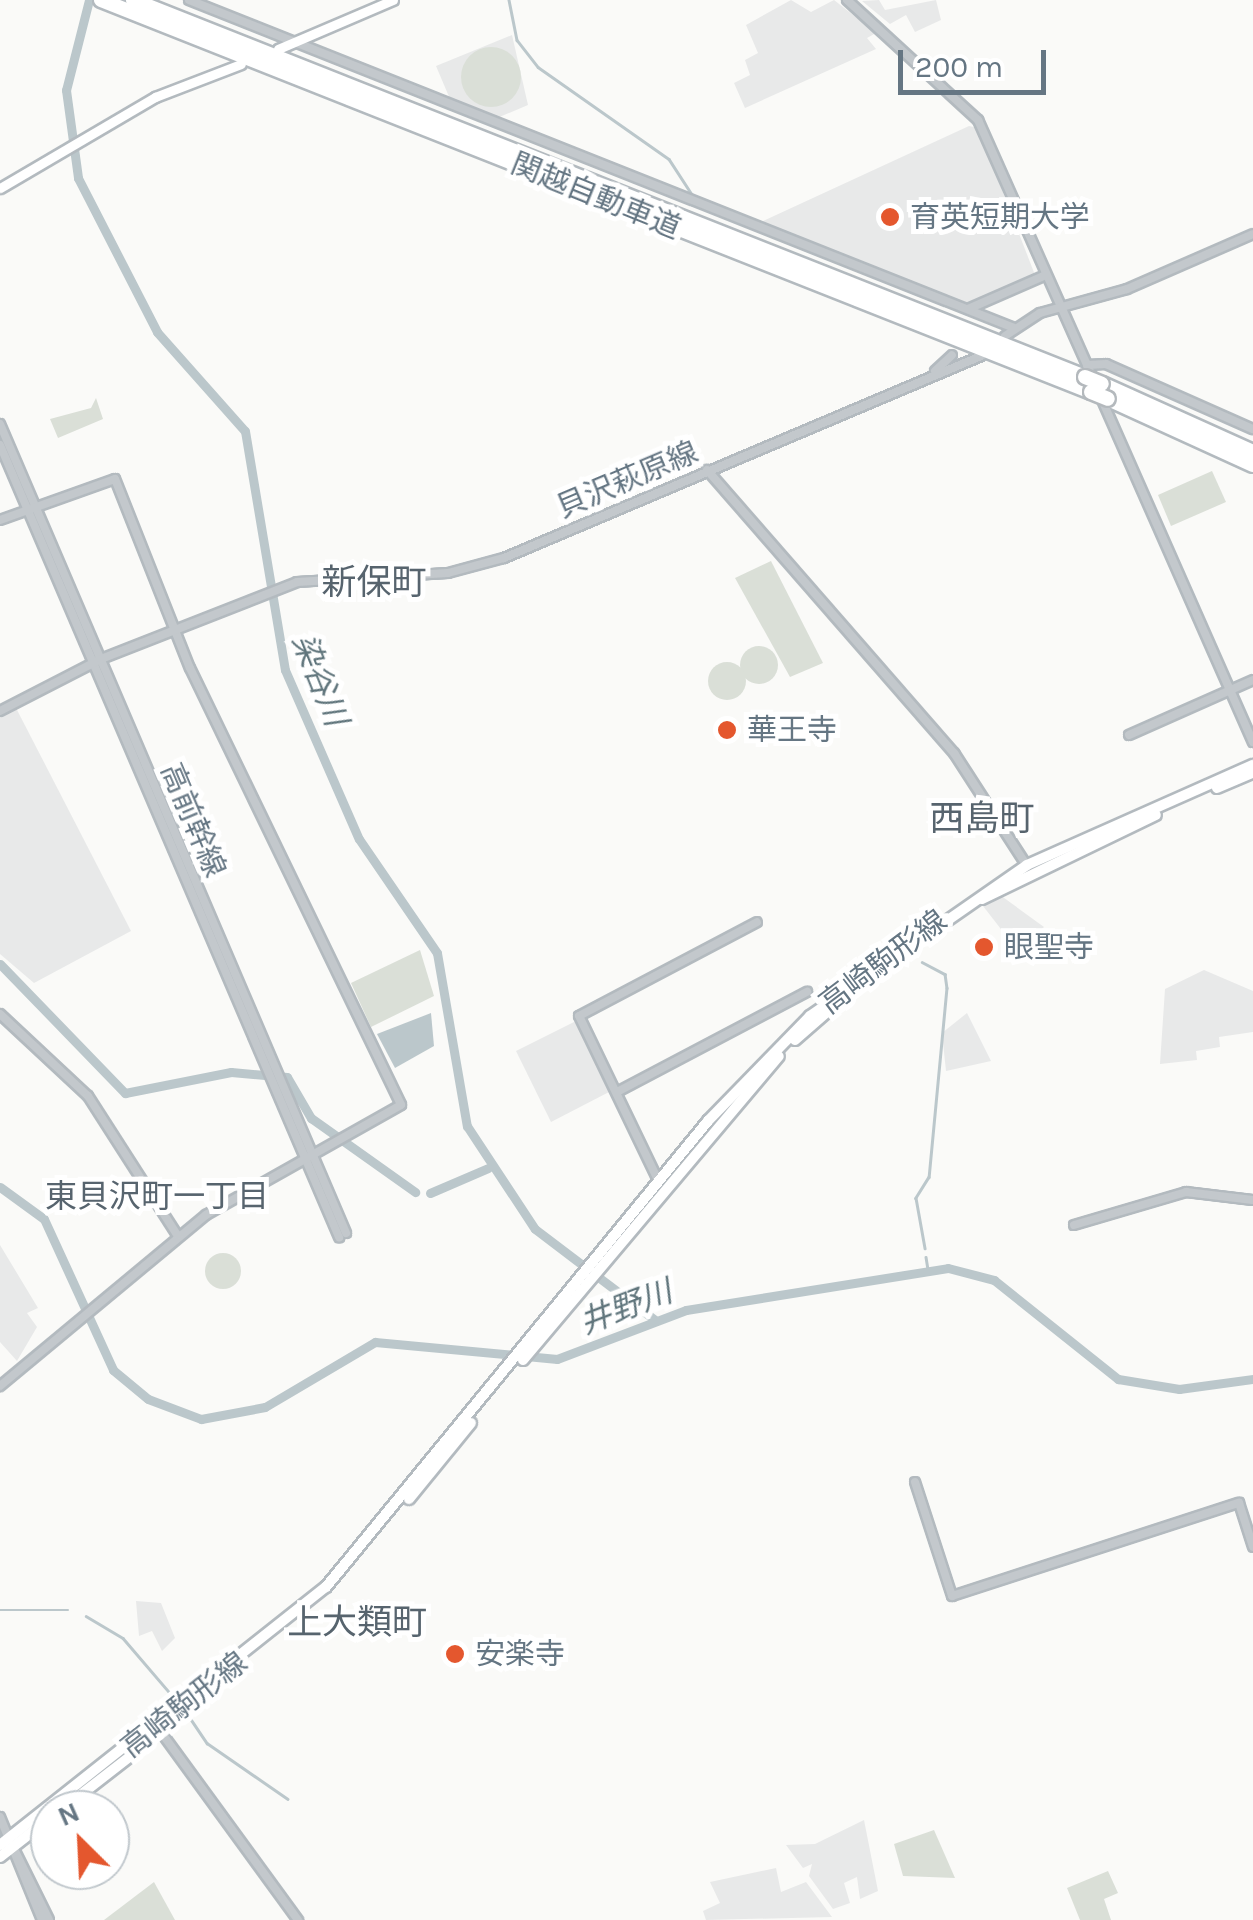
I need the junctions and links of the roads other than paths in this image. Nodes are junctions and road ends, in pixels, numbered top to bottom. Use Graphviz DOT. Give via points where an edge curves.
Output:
graph roads {
  1 [pos="133,0"];
  2 [pos="189,0"];
  3 [pos="393,0"];
  4 [pos="848,0"];
  5 [pos="99,7"];
  6 [pos="296,42"];
  7 [pos="278,49"];
  8 [pos="241,64"];
  9 [pos="0,188"];
  10 [pos="1253,234"];
  11 [pos="1046,275"];
  12 [pos="1060,308"];
  13 [pos="968,310"];
  14 [pos="1014,328"];
  15 [pos="1005,336"];
  16 [pos="952,356"];
  17 [pos="981,356"];
  18 [pos="1086,371"];
  19 [pos="909,385"];
  20 [pos="1100,392"];
  21 [pos="0,424"];
  22 [pos="1253,429"];
  23 [pos="0,446"];
  24 [pos="1253,452"];
  25 [pos="1253,465"];
  26 [pos="708,470"];
  27 [pos="30,506"];
  28 [pos="0,520"];
  29 [pos="174,631"];
  30 [pos="97,661"];
  31 [pos="1253,680"];
  32 [pos="1227,691"];
  33 [pos="0,712"];
  34 [pos="1129,735"];
  35 [pos="1253,742"];
  36 [pos="1253,765"];
  37 [pos="1253,773"];
  38 [pos="1031,868"];
  39 [pos="756,922"];
  40 [pos="807,992"];
  41 [pos="0,1014"];
  42 [pos="617,1092"];
  43 [pos="308,1155"];
  44 [pos="658,1180"];
  45 [pos="1253,1200"];
  46 [pos="1074,1225"];
  47 [pos="342,1235"];
  48 [pos="178,1236"];
  49 [pos="594,1266"];
  50 [pos="0,1386"];
  51 [pos="914,1482"];
  52 [pos="1253,1547"];
  53 [pos="160,1730"];
  54 [pos="86,1790"];
  55 [pos="0,1817"];
  56 [pos="30,1830"];
  57 [pos="7,1844"];
  58 [pos="0,1857"];
  59 [pos="42,1920"];
  60 [pos="50,1920"];
  61 [pos="298,1920"];
  1 -- 18 [label="highway, 関越自動車道"];
  2 -- 6 [label="street"];
  3 -- 6 [label="main road"];
  4 -- 11 [label="street" via="971,110"];
  5 -- 20 [label="highway, 関越自動車道"];
  6 -- 7 [label="main road"];
  6 -- 13 [label="street"];
  8 -- 9 [label="main road" via="155,97"];
  10 -- 12 [label="street"];
  11 -- 12 [label="street"];
  11 -- 13 [label="street"];
  12 -- 14 [label="street"];
  12 -- 18 [label="street"];
  13 -- 14 [label="street"];
  14 -- 15 [label="street"];
  16 -- 19 [label="street"];
  17 -- 19 [label="street, 貝沢萩原線"];
  18 -- 20 [label="highway, 関越自動車道, bridge"];
  18 -- 22 [label="street" via="1106,364"];
  18 -- 32 [label="street"];
  19 -- 26 [label="street, 貝沢萩原線"];
  20 -- 24 [label="highway, 関越自動車道"];
  20 -- 25 [label="highway, 関越自動車道"];
  21 -- 27 [label="street, 高前幹線"];
  23 -- 27 [label="street, 高前幹線"];
  26 -- 29 [label="street, 貝沢萩原線" via="475,568 276,590"];
  26 -- 38 [label="street" via="954,753"];
  27 -- 28 [label="street"];
  27 -- 29 [label="street" via="115,479"];
  27 -- 30 [label="street, 高前幹線"];
  29 -- 30 [label="street, 貝沢萩原線"];
  29 -- 43 [label="street" via="401,1105"];
  30 -- 33 [label="street, 貝沢萩原線"];
  30 -- 43 [label="street, 高前幹線"];
  31 -- 32 [label="street"];
  32 -- 34 [label="street"];
  32 -- 35 [label="street"];
  36 -- 38 [label="main road, 高崎駒形線"];
  37 -- 38 [label="main road, 高崎駒形線"];
  38 -- 44 [label="main road, 高崎駒形線" via="834,996"];
  38 -- 49 [label="main road, 高崎駒形線" via="902,952 798,1037"];
  39 -- 42 [label="street" via="579,1016"];
  40 -- 42 [label="street"];
  41 -- 48 [label="street" via="88,1096"];
  42 -- 44 [label="street"];
  43 -- 47 [label="street, 高前幹線"];
  43 -- 48 [label="street"];
  44 -- 49 [label="main road, 高崎駒形線"];
  45 -- 46 [label="street" via="1186,1192"];
  48 -- 50 [label="street"];
  49 -- 53 [label="main road, 高崎駒形線" via="326,1587"];
  51 -- 52 [label="street" via="952,1596 1239,1503"];
  53 -- 54 [label="main road, 高崎駒形線"];
  53 -- 57 [label="main road, 高崎駒形線"];
  53 -- 61 [label="street"];
  55 -- 57 [label="street"];
  56 -- 57 [label="main road, 高崎駒形線"];
  57 -- 58 [label="main road, 高崎駒形線"];
  57 -- 59 [label="street"];
  57 -- 60 [label="street"];
}
